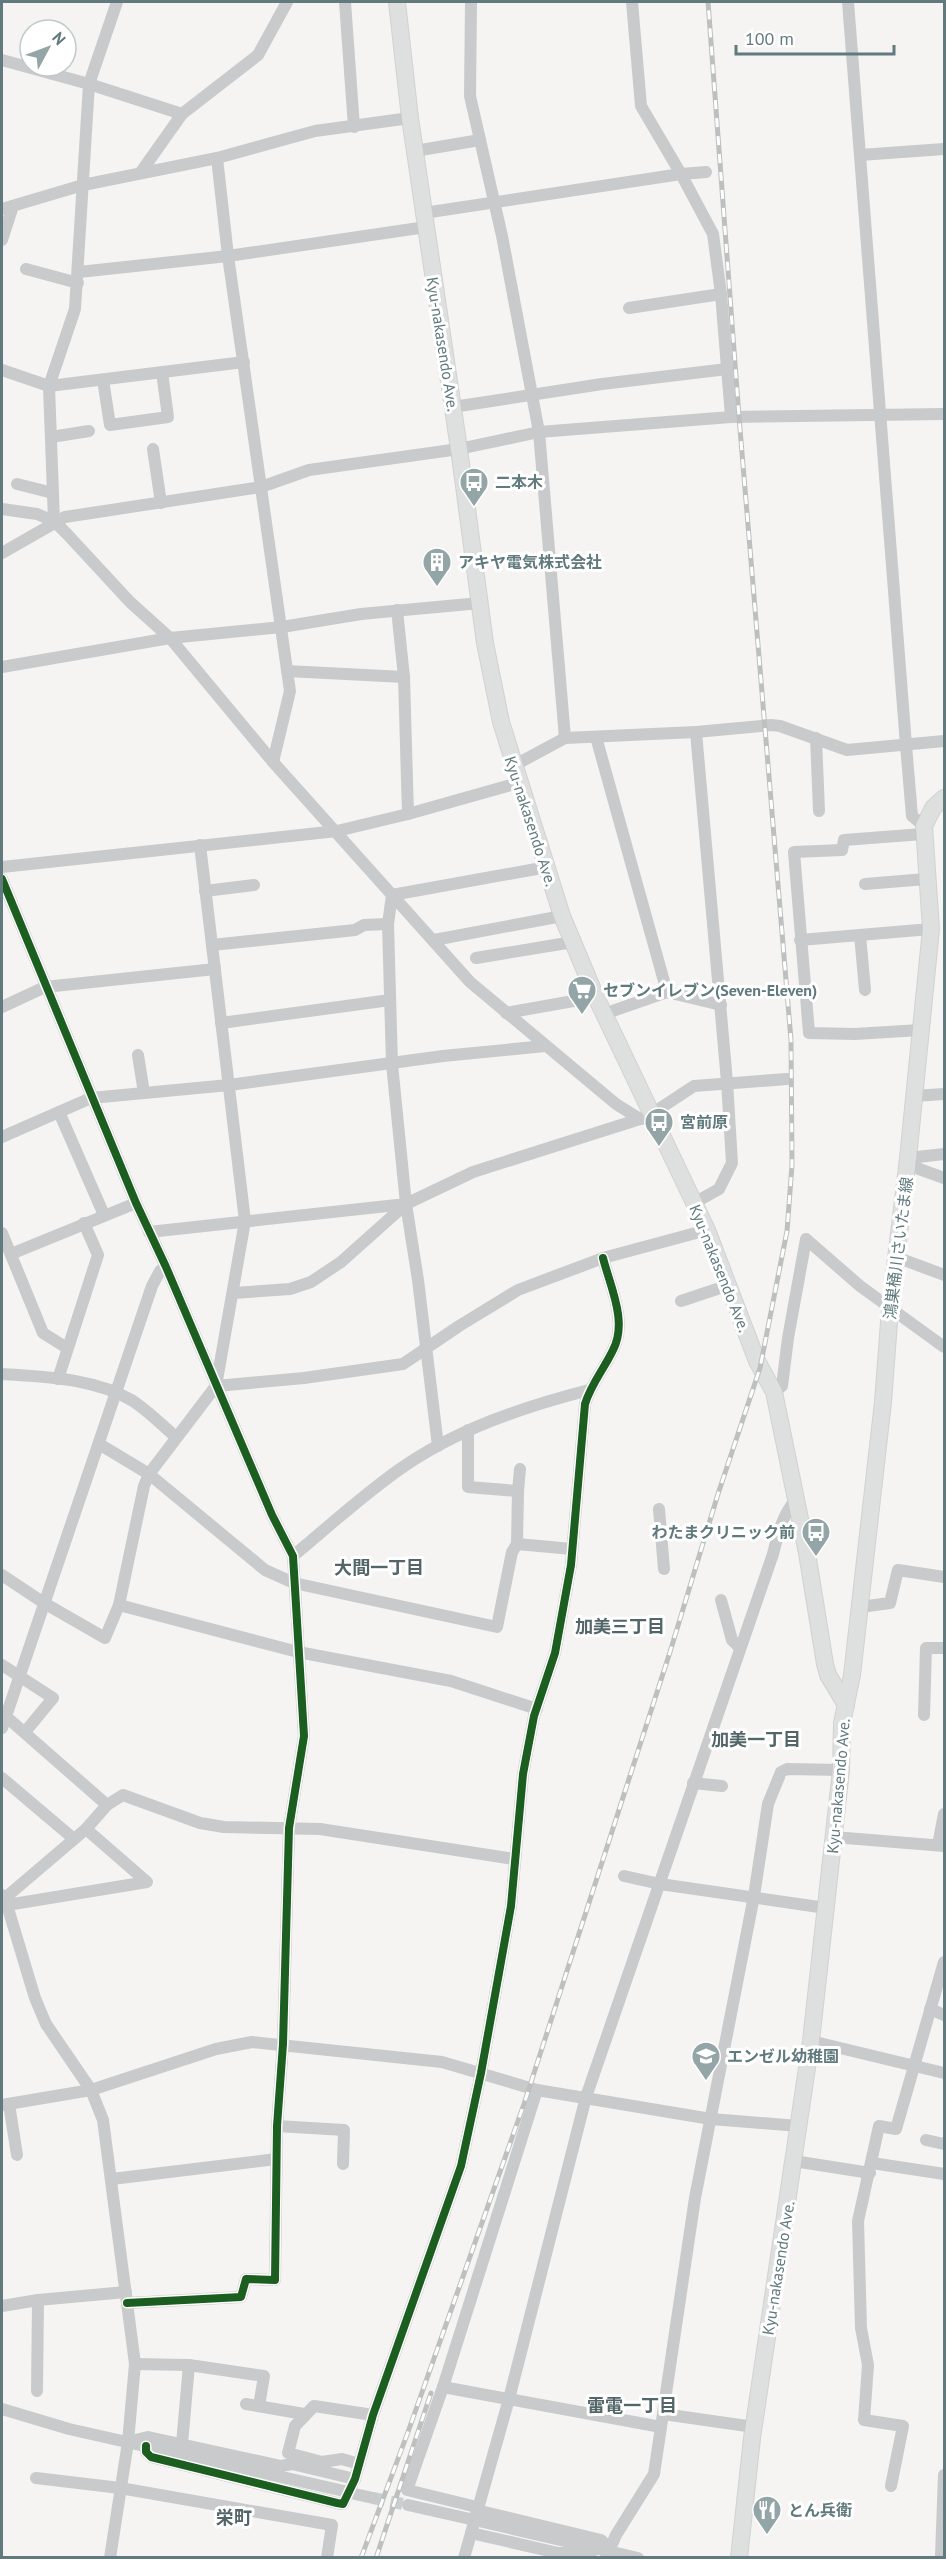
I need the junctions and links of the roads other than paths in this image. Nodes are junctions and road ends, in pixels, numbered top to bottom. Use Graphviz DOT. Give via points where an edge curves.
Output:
graph roads {
  1 [pos="117,2"];
  2 [pos="287,2"];
  3 [pos="345,2"];
  4 [pos="397,2"];
  5 [pos="471,2"];
  6 [pos="632,2"];
  7 [pos="848,2"];
  8 [pos="2,60"];
  9 [pos="89,84"];
  10 [pos="182,114"];
  11 [pos="410,118"];
  12 [pos="354,127"];
  13 [pos="480,140"];
  14 [pos="945,149"];
  15 [pos="415,151"];
  16 [pos="860,155"];
  17 [pos="217,158"];
  18 [pos="141,172"];
  19 [pos="706,172"];
  20 [pos="681,174"];
  21 [pos="83,185"];
  22 [pos="494,203"];
  23 [pos="7,208"];
  24 [pos="425,220"];
  25 [pos="2,240"];
  26 [pos="228,256"];
  27 [pos="26,268"];
  28 [pos="78,278"];
  29 [pos="721,294"];
  30 [pos="630,308"];
  31 [pos="244,362"];
  32 [pos="727,369"];
  33 [pos="2,370"];
  34 [pos="162,372"];
  35 [pos="103,380"];
  36 [pos="49,386"];
  37 [pos="532,395"];
  38 [pos="453,407"];
  39 [pos="945,414"];
  40 [pos="879,415"];
  41 [pos="731,417"];
  42 [pos="89,431"];
  43 [pos="539,432"];
  44 [pos="51,437"];
  45 [pos="459,448"];
  46 [pos="153,449"];
  47 [pos="17,484"];
  48 [pos="261,487"];
  49 [pos="53,493"];
  50 [pos="161,502"];
  51 [pos="2,509"];
  52 [pos="54,521"];
  53 [pos="2,553"];
  54 [pos="480,603"];
  55 [pos="397,610"];
  56 [pos="282,627"];
  57 [pos="171,638"];
  58 [pos="2,667"];
  59 [pos="287,671"];
  60 [pos="404,677"];
  61 [pos="696,732"];
  62 [pos="596,737"];
  63 [pos="565,738"];
  64 [pos="816,738"];
  65 [pos="945,741"];
  66 [pos="906,745"];
  67 [pos="273,762"];
  68 [pos="513,766"];
  69 [pos="518,783"];
  70 [pos="945,798"];
  71 [pos="819,811"];
  72 [pos="408,814"];
  73 [pos="924,830"];
  74 [pos="337,831"];
  75 [pos="200,844"];
  76 [pos="2,867"];
  77 [pos="547,867"];
  78 [pos="2,879"];
  79 [pos="926,879"];
  80 [pos="865,884"];
  81 [pos="254,885"];
  82 [pos="205,891"];
  83 [pos="392,895"];
  84 [pos="562,916"];
  85 [pos="388,924"];
  86 [pos="931,929"];
  87 [pos="860,935"];
  88 [pos="434,940"];
  89 [pos="800,940"];
  90 [pos="573,942"];
  91 [pos="212,945"];
  92 [pos="476,958"];
  93 [pos="215,969"];
  94 [pos="45,987"];
  95 [pos="865,990"];
  96 [pos="668,993"];
  97 [pos="596,997"];
  98 [pos="390,1000"];
  99 [pos="720,1005"];
  100 [pos="2,1007"];
  101 [pos="506,1013"];
  102 [pos="604,1014"];
  103 [pos="221,1023"];
  104 [pos="920,1030"];
  105 [pos="545,1046"];
  106 [pos="138,1055"];
  107 [pos="392,1064"];
  108 [pos="787,1079"];
  109 [pos="727,1082"];
  110 [pos="229,1085"];
  111 [pos="144,1093"];
  112 [pos="945,1094"];
  113 [pos="914,1096"];
  114 [pos="91,1098"];
  115 [pos="59,1112"];
  116 [pos="647,1118"];
  117 [pos="2,1137"];
  118 [pos="945,1154"];
  119 [pos="909,1158"];
  120 [pos="945,1179"];
  121 [pos="136,1203"];
  122 [pos="694,1203"];
  123 [pos="406,1204"];
  124 [pos="104,1215"];
  125 [pos="245,1221"];
  126 [pos="84,1223"];
  127 [pos="707,1230"];
  128 [pos="149,1232"];
  129 [pos="2,1233"];
  130 [pos="11,1254"];
  131 [pos="896,1257"];
  132 [pos="603,1258"];
  133 [pos="166,1267"];
  134 [pos="945,1275"];
  135 [pos="729,1286"];
  136 [pos="234,1293"];
  137 [pos="681,1300"];
  138 [pos="890,1309"];
  139 [pos="426,1347"];
  140 [pos="945,1347"];
  141 [pos="67,1348"];
  142 [pos="3,1371"];
  143 [pos="58,1379"];
  144 [pos="216,1386"];
  145 [pos="589,1390"];
  146 [pos="116,1392"];
  147 [pos="774,1392"];
  148 [pos="468,1430"];
  149 [pos="176,1437"];
  150 [pos="99,1444"];
  151 [pos="438,1446"];
  152 [pos="520,1469"];
  153 [pos="149,1474"];
  154 [pos="518,1491"];
  155 [pos="796,1499"];
  156 [pos="659,1509"];
  157 [pos="517,1544"];
  158 [pos="572,1549"];
  159 [pos="293,1556"];
  160 [pos="664,1569"];
  161 [pos="2,1575"];
  162 [pos="945,1577"];
  163 [pos="294,1582"];
  164 [pos="721,1600"];
  165 [pos="44,1603"];
  166 [pos="119,1605"];
  167 [pos="860,1607"];
  168 [pos="740,1648"];
  169 [pos="945,1648"];
  170 [pos="298,1652"];
  171 [pos="2,1665"];
  172 [pos="19,1677"];
  173 [pos="846,1705"];
  174 [pos="537,1709"];
  175 [pos="924,1715"];
  176 [pos="3,1719"];
  177 [pos="25,1732"];
  178 [pos="841,1770"];
  179 [pos="2,1778"];
  180 [pos="693,1783"];
  181 [pos="722,1786"];
  182 [pos="107,1805"];
  183 [pos="945,1814"];
  184 [pos="289,1828"];
  185 [pos="86,1829"];
  186 [pos="834,1837"];
  187 [pos="74,1839"];
  188 [pos="941,1845"];
  189 [pos="514,1859"];
  190 [pos="624,1876"];
  191 [pos="660,1884"];
  192 [pos="754,1896"];
  193 [pos="5,1899"];
  194 [pos="826,1908"];
  195 [pos="945,1962"];
  196 [pos="930,2009"];
  197 [pos="945,2015"];
  198 [pos="811,2041"];
  199 [pos="283,2044"];
  200 [pos="914,2066"];
  201 [pos="481,2073"];
  202 [pos="945,2073"];
  203 [pos="91,2090"];
  204 [pos="537,2090"];
  205 [pos="586,2097"];
  206 [pos="5,2104"];
  207 [pos="711,2119"];
  208 [pos="277,2126"];
  209 [pos="799,2126"];
  210 [pos="926,2140"];
  211 [pos="945,2144"];
  212 [pos="17,2155"];
  213 [pos="276,2159"];
  214 [pos="794,2161"];
  215 [pos="342,2164"];
  216 [pos="871,2168"];
  217 [pos="945,2174"];
  218 [pos="112,2179"];
  219 [pos="126,2298"];
  220 [pos="38,2300"];
  221 [pos="2,2306"];
  222 [pos="135,2364"];
  223 [pos="189,2365"];
  224 [pos="442,2387"];
  225 [pos="37,2391"];
  226 [pos="509,2399"];
  227 [pos="246,2404"];
  228 [pos="259,2406"];
  229 [pos="2,2409"];
  230 [pos="304,2414"];
  231 [pos="373,2415"];
  232 [pos="662,2421"];
  233 [pos="754,2427"];
  234 [pos="128,2442"];
  235 [pos="182,2444"];
  236 [pos="359,2464"];
  237 [pos="945,2475"];
  238 [pos="36,2478"];
  239 [pos="355,2479"];
  240 [pos="891,2486"];
  241 [pos="120,2488"];
  242 [pos="348,2496"];
  243 [pos="373,2498"];
  244 [pos="408,2505"];
  245 [pos="476,2514"];
  246 [pos="471,2533"];
  247 [pos="605,2552"];
  248 [pos="941,2556"];
  249 [pos="111,2558"];
  250 [pos="327,2558"];
  251 [pos="464,2558"];
  252 [pos="638,2558"];
  253 [pos="739,2558"];
  1 -- 9 [label="street"];
  2 -- 10 [label="street" via="258,55"];
  3 -- 12 [label="street"];
  4 -- 11 [label="main road, Kyu-nakasendo Ave."];
  5 -- 13 [label="street" via="470,96"];
  6 -- 20 [label="street" via="641,106"];
  7 -- 16 [label="street"];
  8 -- 9 [label="street"];
  9 -- 10 [label="street"];
  9 -- 21 [label="street"];
  10 -- 18 [label="street"];
  11 -- 12 [label="street"];
  11 -- 15 [label="main road, Kyu-nakasendo Ave."];
  12 -- 17 [label="street" via="315,131"];
  13 -- 15 [label="street"];
  13 -- 22 [label="street"];
  14 -- 16 [label="street"];
  15 -- 24 [label="main road, Kyu-nakasendo Ave."];
  16 -- 40 [label="street"];
  17 -- 18 [label="street"];
  17 -- 26 [label="street"];
  18 -- 21 [label="street"];
  19 -- 20 [label="street"];
  20 -- 22 [label="street"];
  20 -- 29 [label="street" via="713,234"];
  21 -- 23 [label="street"];
  21 -- 28 [label="street"];
  22 -- 24 [label="street"];
  22 -- 37 [label="street"];
  23 -- 25 [label="street"];
  24 -- 26 [label="street"];
  24 -- 38 [label="main road, Kyu-nakasendo Ave."];
  26 -- 28 [label="street"];
  26 -- 31 [label="street"];
  27 -- 28 [label="street"];
  28 -- 36 [label="street" via="75,309"];
  29 -- 30 [label="street"];
  29 -- 32 [label="street"];
  31 -- 34 [label="street"];
  31 -- 48 [label="street"];
  32 -- 37 [label="street"];
  32 -- 41 [label="street"];
  33 -- 36 [label="street"];
  34 -- 35 [label="street"];
  34 -- 35 [label="street" via="168,417 110,425"];
  35 -- 36 [label="street"];
  36 -- 44 [label="street"];
  37 -- 38 [label="street"];
  37 -- 43 [label="street"];
  38 -- 45 [label="main road, Kyu-nakasendo Ave."];
  39 -- 40 [label="street"];
  40 -- 41 [label="street"];
  40 -- 66 [label="street"];
  41 -- 43 [label="street"];
  42 -- 44 [label="street"];
  43 -- 45 [label="street"];
  43 -- 63 [label="street"];
  44 -- 49 [label="street"];
  45 -- 48 [label="street" via="309,470"];
  45 -- 54 [label="main road, Kyu-nakasendo Ave."];
  46 -- 50 [label="street"];
  47 -- 49 [label="street"];
  48 -- 50 [label="street"];
  48 -- 56 [label="street"];
  49 -- 52 [label="street"];
  50 -- 52 [label="street"];
  51 -- 52 [label="street"];
  52 -- 53 [label="street"];
  52 -- 57 [label="street" via="130,602"];
  54 -- 55 [label="street"];
  54 -- 68 [label="main road, Kyu-nakasendo Ave." via="493,687"];
  55 -- 56 [label="street"];
  55 -- 60 [label="street"];
  56 -- 57 [label="street"];
  56 -- 59 [label="street"];
  57 -- 58 [label="street"];
  57 -- 67 [label="street"];
  59 -- 60 [label="street"];
  59 -- 67 [label="street" via="290,691"];
  60 -- 72 [label="street"];
  61 -- 62 [label="street"];
  61 -- 64 [label="street" via="780,726"];
  61 -- 99 [label="street"];
  62 -- 63 [label="street"];
  62 -- 96 [label="street"];
  63 -- 68 [label="street"];
  64 -- 66 [label="street" via="847,750"];
  64 -- 71 [label="street"];
  65 -- 66 [label="street"];
  66 -- 73 [label="street" via="912,816"];
  67 -- 74 [label="street"];
  68 -- 69 [label="main road, Kyu-nakasendo Ave."];
  69 -- 72 [label="street"];
  69 -- 77 [label="main road, Kyu-nakasendo Ave."];
  70 -- 73 [label="main road" via="933,808"];
  72 -- 74 [label="street"];
  73 -- 79 [label="main road, 鴻巣桶川さいたま線"];
  73 -- 89 [label="street" via="844,840 842,850 794,852"];
  74 -- 75 [label="street"];
  74 -- 83 [label="street"];
  75 -- 76 [label="street"];
  75 -- 82 [label="street"];
  77 -- 83 [label="street"];
  77 -- 84 [label="main road, Kyu-nakasendo Ave."];
  78 -- 94 [label="street"];
  79 -- 80 [label="street"];
  79 -- 86 [label="main road, 鴻巣桶川さいたま線"];
  81 -- 82 [label="street"];
  82 -- 91 [label="street"];
  83 -- 85 [label="street"];
  83 -- 88 [label="street"];
  84 -- 88 [label="street"];
  84 -- 90 [label="main road, Kyu-nakasendo Ave."];
  85 -- 91 [label="street"];
  85 -- 98 [label="street"];
  86 -- 87 [label="street"];
  86 -- 104 [label="main road, 鴻巣桶川さいたま線"];
  87 -- 89 [label="street"];
  87 -- 95 [label="street"];
  88 -- 101 [label="street" via="470,982"];
  89 -- 104 [label="street" via="809,1033"];
  90 -- 92 [label="street"];
  90 -- 97 [label="main road, Kyu-nakasendo Ave."];
  91 -- 93 [label="street"];
  93 -- 94 [label="street"];
  93 -- 103 [label="street"];
  94 -- 100 [label="street"];
  94 -- 114 [label="street"];
  96 -- 99 [label="street"];
  96 -- 102 [label="street"];
  97 -- 101 [label="street"];
  97 -- 102 [label="main road, Kyu-nakasendo Ave."];
  98 -- 103 [label="street"];
  98 -- 107 [label="street"];
  99 -- 109 [label="street"];
  101 -- 105 [label="street"];
  102 -- 116 [label="main road, Kyu-nakasendo Ave."];
  103 -- 110 [label="street"];
  104 -- 113 [label="main road, 鴻巣桶川さいたま線"];
  105 -- 107 [label="street"];
  105 -- 116 [label="street" via="616,1104"];
  106 -- 111 [label="street"];
  107 -- 110 [label="street"];
  107 -- 123 [label="street"];
  108 -- 109 [label="street"];
  109 -- 116 [label="street" via="694,1086"];
  109 -- 122 [label="street" via="732,1163 718,1189"];
  110 -- 111 [label="street"];
  110 -- 125 [label="street"];
  111 -- 114 [label="street"];
  112 -- 113 [label="street"];
  113 -- 119 [label="main road, 鴻巣桶川さいたま線"];
  114 -- 115 [label="street"];
  114 -- 121 [label="street"];
  115 -- 117 [label="street"];
  115 -- 124 [label="street"];
  116 -- 122 [label="main road, Kyu-nakasendo Ave."];
  116 -- 123 [label="street" via="473,1172"];
  118 -- 119 [label="street"];
  119 -- 120 [label="street" via="919,1169"];
  119 -- 131 [label="main road, 鴻巣桶川さいたま線"];
  121 -- 124 [label="street"];
  121 -- 128 [label="street"];
  122 -- 127 [label="main road, Kyu-nakasendo Ave."];
  123 -- 125 [label="street"];
  123 -- 136 [label="street" via="341,1262 311,1282 290,1289"];
  123 -- 139 [label="street"];
  124 -- 126 [label="street"];
  125 -- 128 [label="street"];
  125 -- 136 [label="street"];
  126 -- 130 [label="street"];
  126 -- 141 [label="street" via="98,1256"];
  127 -- 132 [label="street"];
  127 -- 135 [label="main road, Kyu-nakasendo Ave."];
  128 -- 133 [label="street"];
  129 -- 130 [label="street"];
  130 -- 141 [label="street" via="43,1334"];
  131 -- 134 [label="street"];
  131 -- 138 [label="main road, 鴻巣桶川さいたま線"];
  132 -- 139 [label="street" via="518,1290"];
  132 -- 145 [label="street" via="615,1299 619,1332 615,1348"];
  133 -- 144 [label="street"];
  133 -- 146 [label="street" via="152,1286"];
  135 -- 137 [label="street"];
  135 -- 147 [label="main road, Kyu-nakasendo Ave." via="757,1361"];
  136 -- 144 [label="street"];
  138 -- 140 [label="street"];
  138 -- 147 [label="street" via="806,1239 782,1386"];
  138 -- 167 [label="main road, 鴻巣桶川さいたま線"];
  139 -- 144 [label="street" via="403,1364"];
  139 -- 151 [label="street"];
  141 -- 143 [label="street"];
  142 -- 143 [label="street"];
  143 -- 146 [label="street"];
  144 -- 149 [label="street"];
  144 -- 159 [label="street"];
  145 -- 148 [label="street"];
  145 -- 158 [label="street"];
  146 -- 149 [label="street"];
  146 -- 150 [label="street"];
  147 -- 155 [label="main road, Kyu-nakasendo Ave."];
  148 -- 151 [label="street"];
  148 -- 154 [label="street" via="468,1486"];
  149 -- 153 [label="street"];
  150 -- 153 [label="street"];
  150 -- 165 [label="street"];
  151 -- 159 [label="street" via="399,1470"];
  152 -- 154 [label="street"];
  153 -- 163 [label="street" via="265,1570"];
  153 -- 166 [label="street"];
  154 -- 157 [label="street"];
  155 -- 168 [label="street" via="781,1523"];
  155 -- 173 [label="main road, Kyu-nakasendo Ave." via="828,1676"];
  156 -- 160 [label="street"];
  157 -- 158 [label="street"];
  157 -- 163 [label="street" via="497,1627"];
  158 -- 174 [label="street" via="560,1631"];
  159 -- 163 [label="street"];
  161 -- 165 [label="street"];
  162 -- 167 [label="street" via="898,1570 890,1604"];
  163 -- 170 [label="street"];
  164 -- 168 [label="street" via="732,1640"];
  165 -- 166 [label="street" via="105,1638"];
  165 -- 172 [label="street"];
  166 -- 170 [label="street"];
  167 -- 173 [label="main road, 鴻巣桶川さいたま線"];
  168 -- 180 [label="street"];
  169 -- 175 [label="street" via="926,1648"];
  170 -- 174 [label="street" via="452,1681"];
  170 -- 184 [label="street" via="304,1736"];
  171 -- 172 [label="street"];
  172 -- 176 [label="street"];
  172 -- 177 [label="street" via="54,1698"];
  173 -- 178 [label="main road, Kyu-nakasendo Ave."];
  174 -- 189 [label="street" via="523,1774"];
  176 -- 177 [label="street"];
  177 -- 182 [label="street"];
  178 -- 186 [label="main road, Kyu-nakasendo Ave."];
  178 -- 192 [label="street" via="781,1772 768,1804"];
  179 -- 187 [label="street"];
  180 -- 181 [label="street"];
  180 -- 191 [label="street"];
  182 -- 184 [label="street" via="123,1795 200,1823"];
  182 -- 185 [label="street"];
  183 -- 188 [label="street"];
  184 -- 189 [label="street" via="320,1829"];
  184 -- 199 [label="street"];
  185 -- 187 [label="street"];
  185 -- 193 [label="street" via="147,1882"];
  186 -- 188 [label="street"];
  186 -- 194 [label="main road, Kyu-nakasendo Ave."];
  187 -- 193 [label="street"];
  189 -- 201 [label="street" via="511,1906"];
  190 -- 191 [label="street"];
  191 -- 192 [label="street"];
  191 -- 205 [label="street"];
  192 -- 194 [label="street"];
  192 -- 207 [label="street"];
  193 -- 203 [label="street" via="46,2024"];
  194 -- 198 [label="main road, Kyu-nakasendo Ave."];
  195 -- 196 [label="street"];
  196 -- 197 [label="street"];
  196 -- 200 [label="street"];
  198 -- 200 [label="street"];
  198 -- 209 [label="main road, Kyu-nakasendo Ave."];
  199 -- 201 [label="street" via="442,2062"];
  199 -- 203 [label="street" via="252,2042 216,2049"];
  199 -- 208 [label="street"];
  200 -- 202 [label="street"];
  200 -- 216 [label="street" via="896,2129 879,2126"];
  201 -- 204 [label="street"];
  201 -- 231 [label="street" via="461,2166"];
  203 -- 206 [label="street"];
  203 -- 218 [label="street" via="103,2120"];
  204 -- 205 [label="street"];
  204 -- 224 [label="street"];
  205 -- 207 [label="street"];
  205 -- 226 [label="street"];
  206 -- 212 [label="street"];
  207 -- 209 [label="street"];
  207 -- 232 [label="street" via="694,2198"];
  208 -- 213 [label="street"];
  208 -- 215 [label="street" via="344,2130"];
  209 -- 214 [label="main road, Kyu-nakasendo Ave."];
  210 -- 211 [label="street"];
  213 -- 218 [label="street"];
  213 -- 219 [label="street" via="275,2280 246,2279 241,2297"];
  214 -- 216 [label="street"];
  214 -- 233 [label="main road, Kyu-nakasendo Ave."];
  216 -- 217 [label="street"];
  216 -- 240 [label="street" via="858,2221 861,2328 868,2365 864,2420 903,2426"];
  218 -- 219 [label="street"];
  219 -- 220 [label="street"];
  219 -- 222 [label="street"];
  220 -- 221 [label="street"];
  220 -- 225 [label="street"];
  222 -- 223 [label="street"];
  222 -- 234 [label="street"];
  223 -- 228 [label="street" via="264,2376"];
  223 -- 235 [label="street"];
  224 -- 226 [label="street"];
  224 -- 245 [label="street" via="407,2490"];
  226 -- 232 [label="street"];
  226 -- 245 [label="street"];
  227 -- 228 [label="street"];
  228 -- 230 [label="street"];
  229 -- 234 [label="street"];
  230 -- 231 [label="street" via="314,2406"];
  230 -- 236 [label="street" via="295,2426 288,2453 322,2462 342,2459"];
  231 -- 236 [label="street"];
  232 -- 233 [label="street"];
  232 -- 247 [label="street" via="654,2474"];
  233 -- 253 [label="main road, Kyu-nakasendo Ave."];
  234 -- 235 [label="street" via="148,2437"];
  234 -- 241 [label="street"];
  234 -- 242 [label="street" via="146,2446 151,2457"];
  235 -- 239 [label="street"];
  236 -- 239 [label="street"];
  237 -- 248 [label="street"];
  238 -- 241 [label="street"];
  239 -- 242 [label="street"];
  241 -- 249 [label="street"];
  241 -- 250 [label="street" via="332,2525"];
  242 -- 243 [label="street"];
  244 -- 245 [label="street"];
  245 -- 246 [label="street"];
  245 -- 247 [label="street" via="602,2540"];
  246 -- 247 [label="street" via="558,2553 585,2556"];
  246 -- 251 [label="street"];
  247 -- 252 [label="street"];
}
